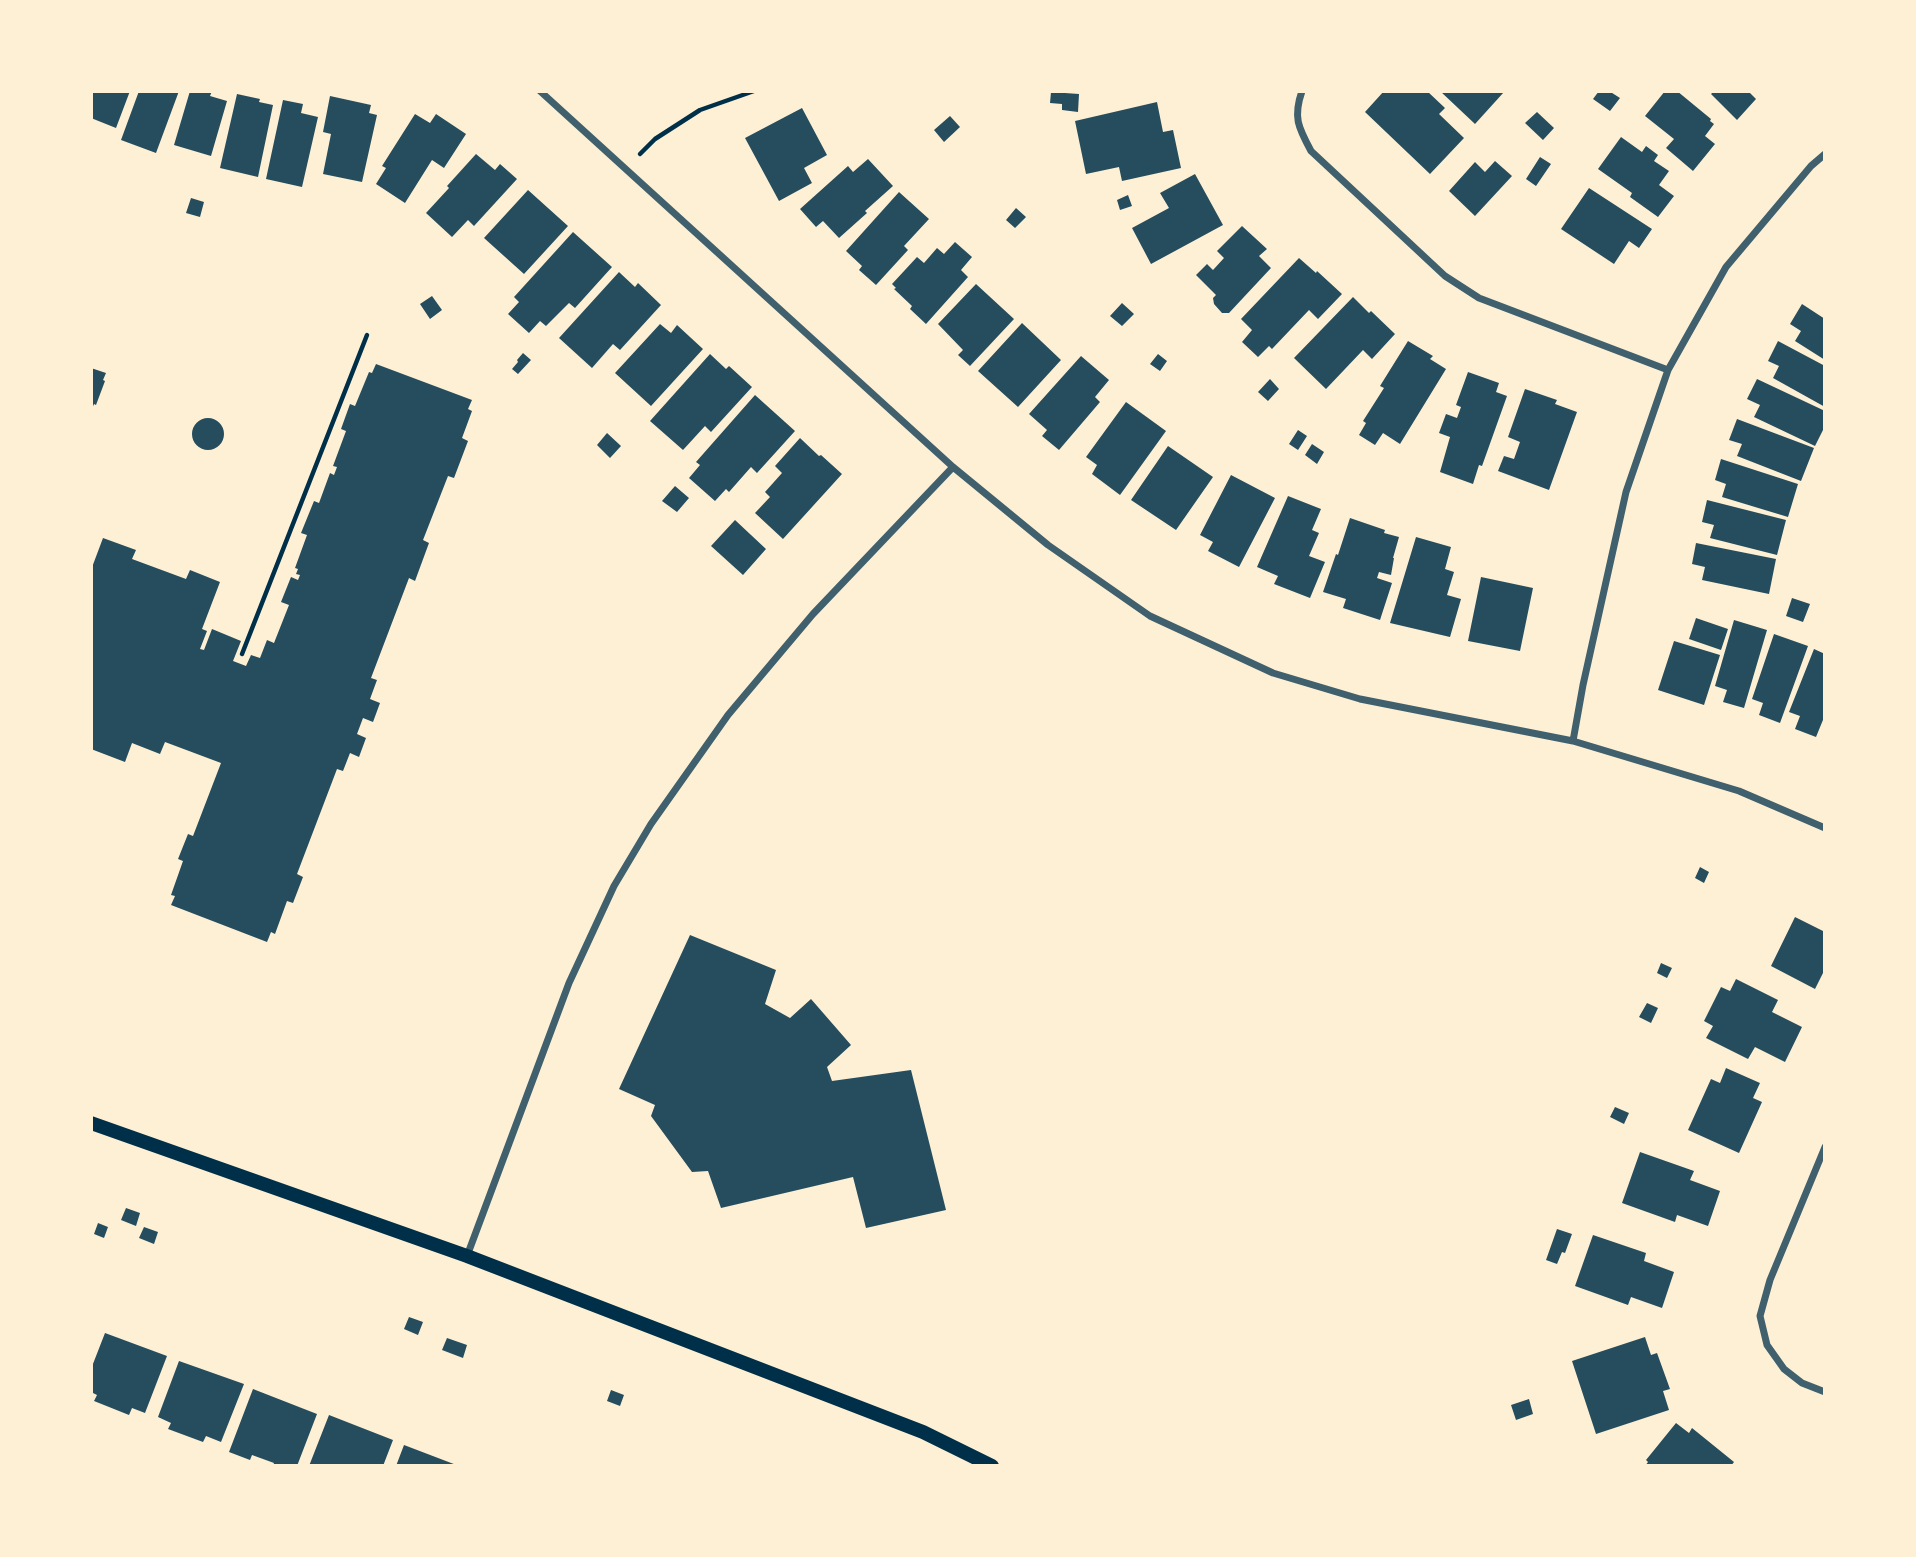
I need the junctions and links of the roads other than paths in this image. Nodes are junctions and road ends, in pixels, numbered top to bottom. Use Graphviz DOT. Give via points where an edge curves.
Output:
graph roads {
  1 [pos="540,91"];
  2 [pos="1301,91"];
  3 [pos="1825,154"];
  4 [pos="1668,370"];
  5 [pos="953,467"];
  6 [pos="1573,741"];
  7 [pos="1825,828"];
  8 [pos="91,1123"];
  9 [pos="1825,1147"];
  10 [pos="467,1256"];
  11 [pos="1825,1392"];
  12 [pos="992,1466"];
  1 -- 5 [label="street"];
  2 -- 4 [label="street" via="1296,107 1299,129 1311,151 1445,276 1479,298"];
  3 -- 4 [label="street" via="1726,267"];
  4 -- 6 [label="street" via="1626,492"];
  5 -- 6 [label="street" via="1048,545 1150,616 1249,663 1360,699"];
  5 -- 10 [label="street" via="813,614 728,715 651,824 614,886 569,983"];
  6 -- 7 [label="street" via="1739,791"];
  8 -- 10 [label="main road"];
  9 -- 11 [label="street" via="1770,1280 1760,1316 1767,1345 1784,1369"];
  10 -- 12 [label="main road" via="923,1432"];
}
